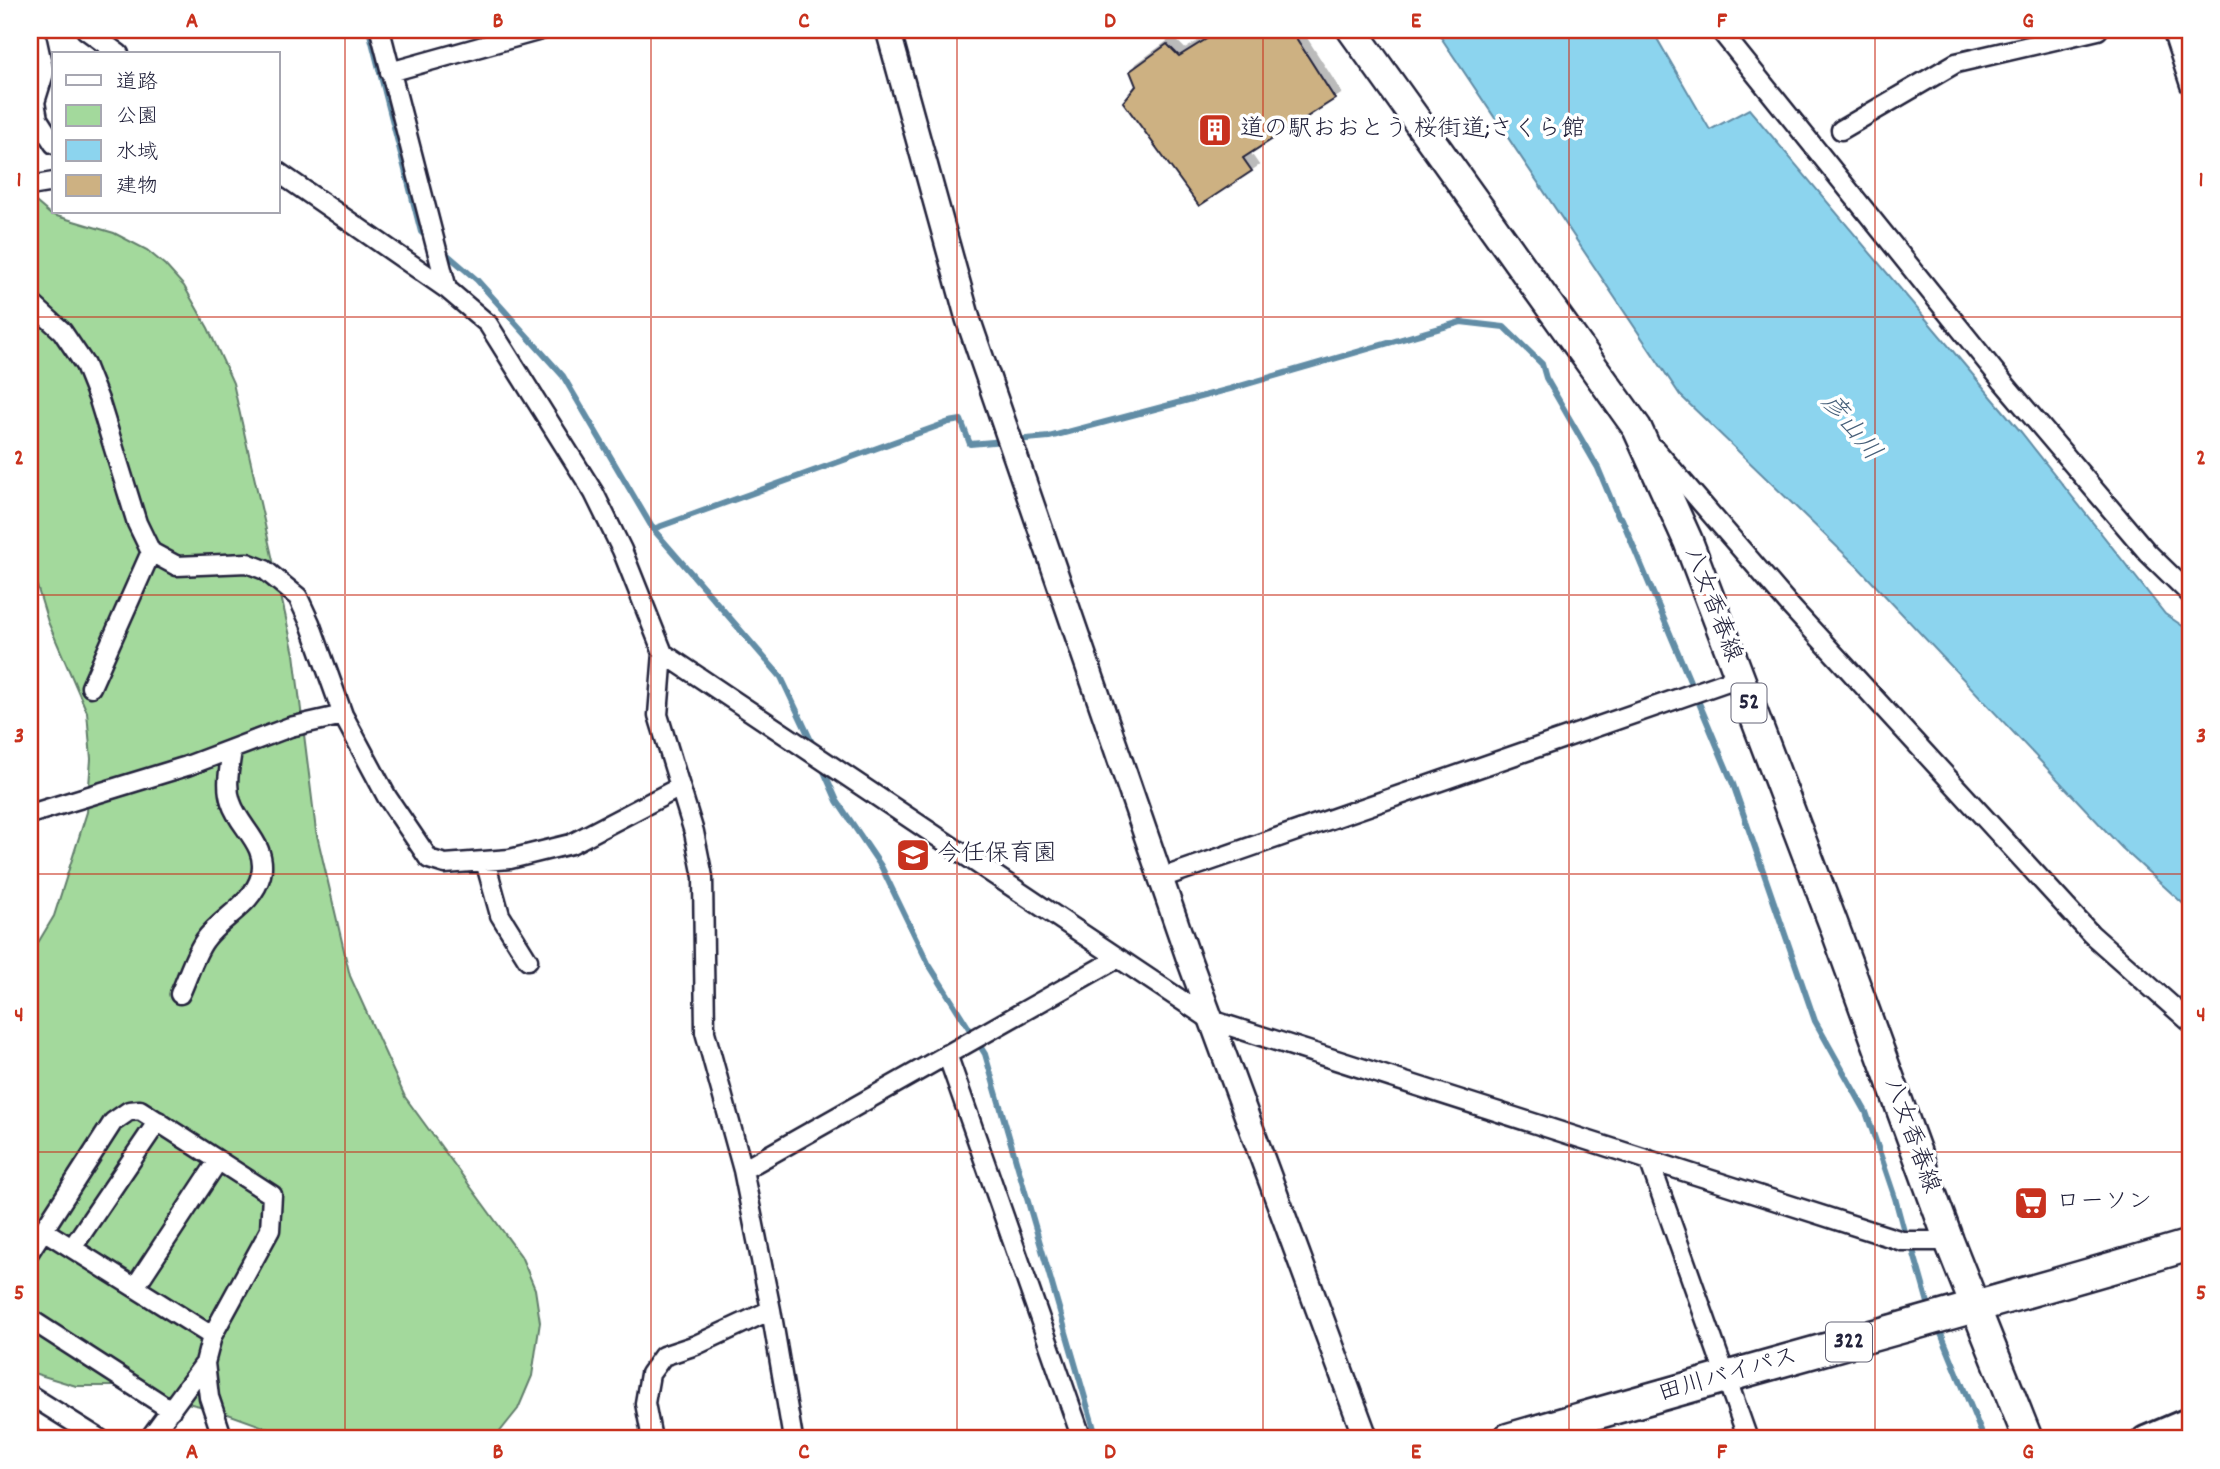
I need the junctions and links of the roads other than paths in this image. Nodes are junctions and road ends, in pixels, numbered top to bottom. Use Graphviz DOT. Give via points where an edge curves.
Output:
graph roads {
  1 [pos="86,30"];
  2 [pos="380,30"];
  3 [pos="541,30"];
  4 [pos="888,30"];
  5 [pos="1352,30"];
  6 [pos="1720,30"];
  7 [pos="2098,30"];
  8 [pos="2172,30"];
  9 [pos="30,31"];
  10 [pos="116,52"];
  11 [pos="390,72"];
  12 [pos="2190,85"];
  13 [pos="1841,130"];
  14 [pos="52,141"];
  15 [pos="280,174"];
  16 [pos="52,182"];
  17 [pos="30,186"];
  18 [pos="447,289"];
  19 [pos="30,302"];
  20 [pos="1637,428"];
  21 [pos="151,552"];
  22 [pos="2190,594"];
  23 [pos="663,653"];
  24 [pos="1740,677"];
  25 [pos="91,687"];
  26 [pos="343,715"];
  27 [pos="232,749"];
  28 [pos="680,787"];
  29 [pos="30,814"];
  30 [pos="485,861"];
  31 [pos="1161,878"];
  32 [pos="1118,958"];
  33 [pos="528,960"];
  34 [pos="180,994"];
  35 [pos="1211,1020"];
  36 [pos="2190,1022"];
  37 [pos="947,1054"];
  38 [pos="158,1121"];
  39 [pos="1649,1160"];
  40 [pos="218,1161"];
  41 [pos="743,1170"];
  42 [pos="43,1230"];
  43 [pos="1949,1241"];
  44 [pos="2190,1245"];
  45 [pos="72,1248"];
  46 [pos="30,1251"];
  47 [pos="135,1287"];
  48 [pos="1975,1308"];
  49 [pos="771,1310"];
  50 [pos="30,1319"];
  51 [pos="212,1336"];
  52 [pos="205,1363"];
  53 [pos="1727,1376"];
  54 [pos="30,1395"];
  55 [pos="171,1410"];
  56 [pos="2190,1420"];
  57 [pos="100,1439"];
  58 [pos="149,1439"];
  59 [pos="223,1439"];
  60 [pos="652,1439"];
  61 [pos="793,1439"];
  62 [pos="1082,1439"];
  63 [pos="1366,1439"];
  64 [pos="1508,1439"];
  65 [pos="1748,1439"];
  66 [pos="2028,1439"];
  67 [pos="2146,1439"];
  1 -- 10 [label="street"];
  2 -- 11 [label="street"];
  3 -- 11 [label="street"];
  4 -- 31 [label="street" via="968,319"];
  5 -- 20 [label="main road, 八女香春線 / 52"];
  6 -- 22 [label="street" via="2003,382 2148,553"];
  7 -- 13 [label="street" via="1956,63"];
  8 -- 12 [label="street"];
  9 -- 14 [label="street" via="44,73 35,102 37,119"];
  11 -- 18 [label="street"];
  15 -- 18 [label="street"];
  16 -- 17 [label="street"];
  18 -- 23 [label="street" via="488,324 594,493"];
  19 -- 21 [label="street" via="62,331 85,365 137,523"];
  20 -- 24 [label="main road, 八女香春線 / 52" via="1688,541"];
  20 -- 36 [label="street" via="1791,607 2091,934"];
  21 -- 25 [label="street"];
  21 -- 26 [label="street" via="177,566 247,563 265,570 298,597"];
  23 -- 28 [label="street" via="658,715"];
  23 -- 32 [label="street"];
  24 -- 31 [label="street"];
  24 -- 43 [label="main road, 八女香春線 / 52"];
  26 -- 27 [label="street" via="290,727"];
  26 -- 30 [label="street" via="387,797 429,859 445,864"];
  27 -- 29 [label="street"];
  27 -- 34 [label="street" via="227,784 231,804 262,856 261,875 253,893 205,940"];
  28 -- 30 [label="street" via="572,844"];
  28 -- 41 [label="street" via="703,877 705,1032"];
  30 -- 33 [label="street" via="500,915"];
  31 -- 35 [label="street"];
  32 -- 35 [label="street"];
  32 -- 37 [label="street"];
  35 -- 39 [label="street"];
  35 -- 63 [label="street"];
  37 -- 41 [label="street"];
  37 -- 62 [label="street"];
  38 -- 40 [label="street"];
  38 -- 42 [label="street" via="140,1110 129,1111 113,1122"];
  38 -- 45 [label="street"];
  39 -- 43 [label="street" via="1902,1241"];
  39 -- 53 [label="street"];
  40 -- 47 [label="street"];
  40 -- 51 [label="street" via="272,1195 270,1230"];
  41 -- 49 [label="street"];
  42 -- 45 [label="street"];
  42 -- 46 [label="street"];
  43 -- 48 [label="main road, 八女香春線 / 52"];
  44 -- 48 [label="highway, 田川バイパス / 322"];
  45 -- 47 [label="street"];
  47 -- 51 [label="street"];
  48 -- 53 [label="highway, 田川バイパス / 322"];
  48 -- 66 [label="main road, 八女香春線 / 52"];
  49 -- 60 [label="street" via="663,1356 650,1374 645,1402"];
  49 -- 61 [label="street"];
  50 -- 55 [label="street"];
  51 -- 52 [label="street"];
  52 -- 55 [label="street"];
  52 -- 59 [label="street" via="209,1397"];
  53 -- 64 [label="highway, 田川バイパス / 322"];
  53 -- 65 [label="street"];
  54 -- 57 [label="street"];
  55 -- 58 [label="street"];
  56 -- 67 [label="main road"];
}
